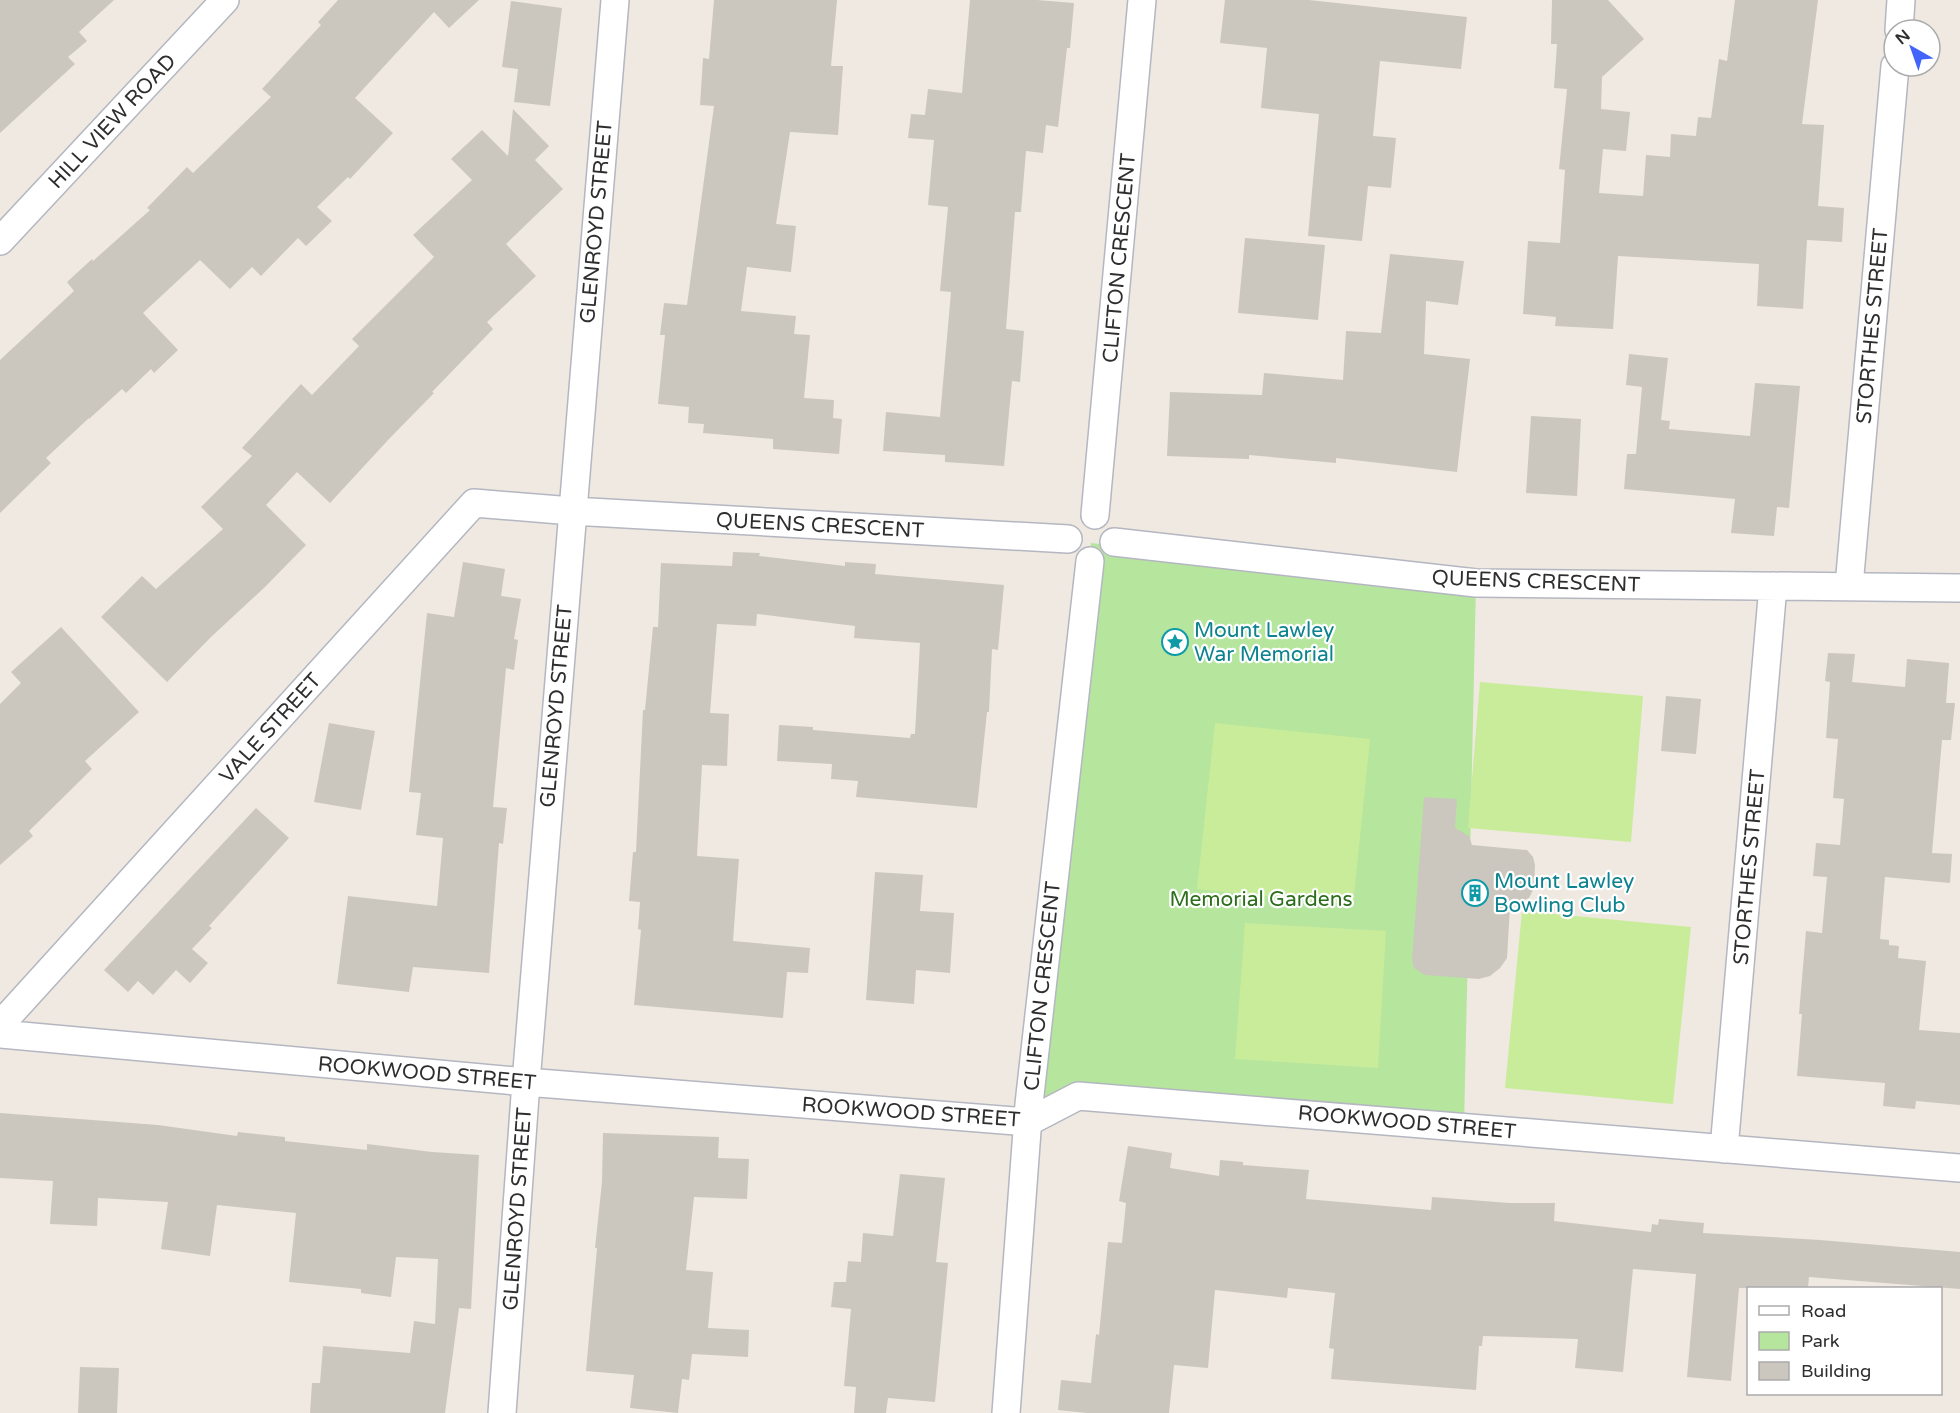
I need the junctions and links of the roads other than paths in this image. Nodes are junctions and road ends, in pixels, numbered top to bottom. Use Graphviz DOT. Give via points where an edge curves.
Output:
graph roads {
  1 [pos="225,0"];
  2 [pos="615,0"];
  3 [pos="1142,0"];
  4 [pos="1901,0"];
  5 [pos="1900,18"];
  6 [pos="1895,78"];
  7 [pos="0,242"];
  8 [pos="572,511"];
  9 [pos="1095,515"];
  10 [pos="1068,539"];
  11 [pos="1114,542"];
  12 [pos="1090,561"];
  13 [pos="1773,586"];
  14 [pos="1849,586"];
  15 [pos="1960,588"];
  16 [pos="0,1025"];
  17 [pos="0,1034"];
  18 [pos="526,1082"];
  19 [pos="1028,1122"];
  20 [pos="1724,1149"];
  21 [pos="1960,1168"];
  22 [pos="502,1413"];
  23 [pos="1006,1413"];
  1 -- 7 [label="street, HILL VIEW ROAD"];
  2 -- 8 [label="street, GLENROYD STREET"];
  3 -- 9 [label="street, CLIFTON CRESCENT"];
  4 -- 5 [label="street"];
  6 -- 14 [label="street, STORTHES STREET"];
  8 -- 10 [label="street, QUEENS CRESCENT"];
  8 -- 16 [label="street, VALE STREET" via="474,503"];
  8 -- 18 [label="street, GLENROYD STREET"];
  9 -- 10 [label="street" via="1076,520"];
  9 -- 11 [label="street" via="1108,522"];
  10 -- 12 [label="street" via="1072,552"];
  11 -- 12 [label="street" via="1105,556"];
  11 -- 13 [label="street, QUEENS CRESCENT" via="1476,583"];
  12 -- 19 [label="street, CLIFTON CRESCENT"];
  13 -- 14 [label="street, QUEENS CRESCENT"];
  13 -- 20 [label="street, STORTHES STREET"];
  14 -- 15 [label="street, QUEENS CRESCENT"];
  17 -- 18 [label="street, ROOKWOOD STREET"];
  18 -- 19 [label="street, ROOKWOOD STREET"];
  18 -- 22 [label="street, GLENROYD STREET"];
  19 -- 20 [label="street, ROOKWOOD STREET" via="1078,1096"];
  19 -- 23 [label="street, CLIFTON CRESCENT"];
  20 -- 21 [label="street, ROOKWOOD STREET"];
}
